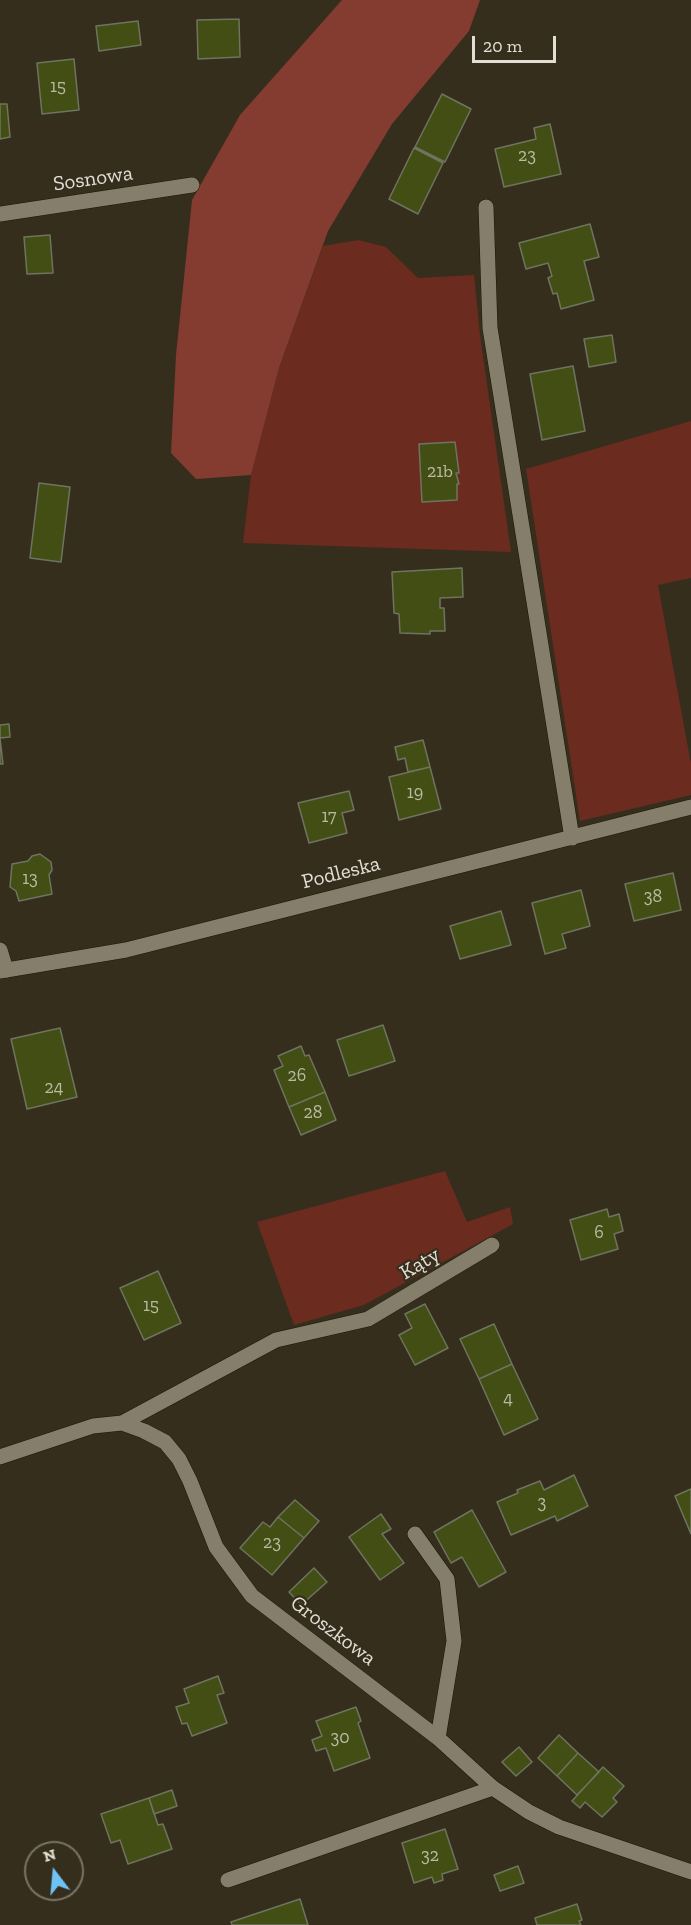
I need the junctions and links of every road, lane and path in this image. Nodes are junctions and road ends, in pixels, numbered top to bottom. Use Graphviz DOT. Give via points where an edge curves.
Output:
graph roads {
  1 [pos="192,185"];
  2 [pos="486,207"];
  3 [pos="0,214"];
  4 [pos="691,807"];
  5 [pos="572,838"];
  6 [pos="0,950"];
  7 [pos="3,970"];
  8 [pos="492,1245"];
  9 [pos="122,1424"];
  10 [pos="0,1457"];
  11 [pos="415,1534"];
  12 [pos="438,1738"];
  13 [pos="494,1788"];
  14 [pos="691,1872"];
  15 [pos="228,1880"];
  1 -- 3 [label="street, Sosnowa"];
  2 -- 5 [label="street" via="490,328"];
  4 -- 5 [label="street, Podleska"];
  5 -- 7 [label="street, Podleska" via="126,950"];
  6 -- 7 [label="street"];
  8 -- 9 [label="street, Kąty" via="368,1319 276,1340"];
  9 -- 10 [label="street, Groszkowa" via="93,1426"];
  9 -- 12 [label="street, Groszkowa" via="165,1442 179,1459 216,1547 252,1596"];
  11 -- 12 [label="street" via="447,1580 454,1641"];
  12 -- 13 [label="street, Groszkowa"];
  13 -- 14 [label="street, Groszkowa" via="559,1827"];
  13 -- 15 [label="street"];
}
